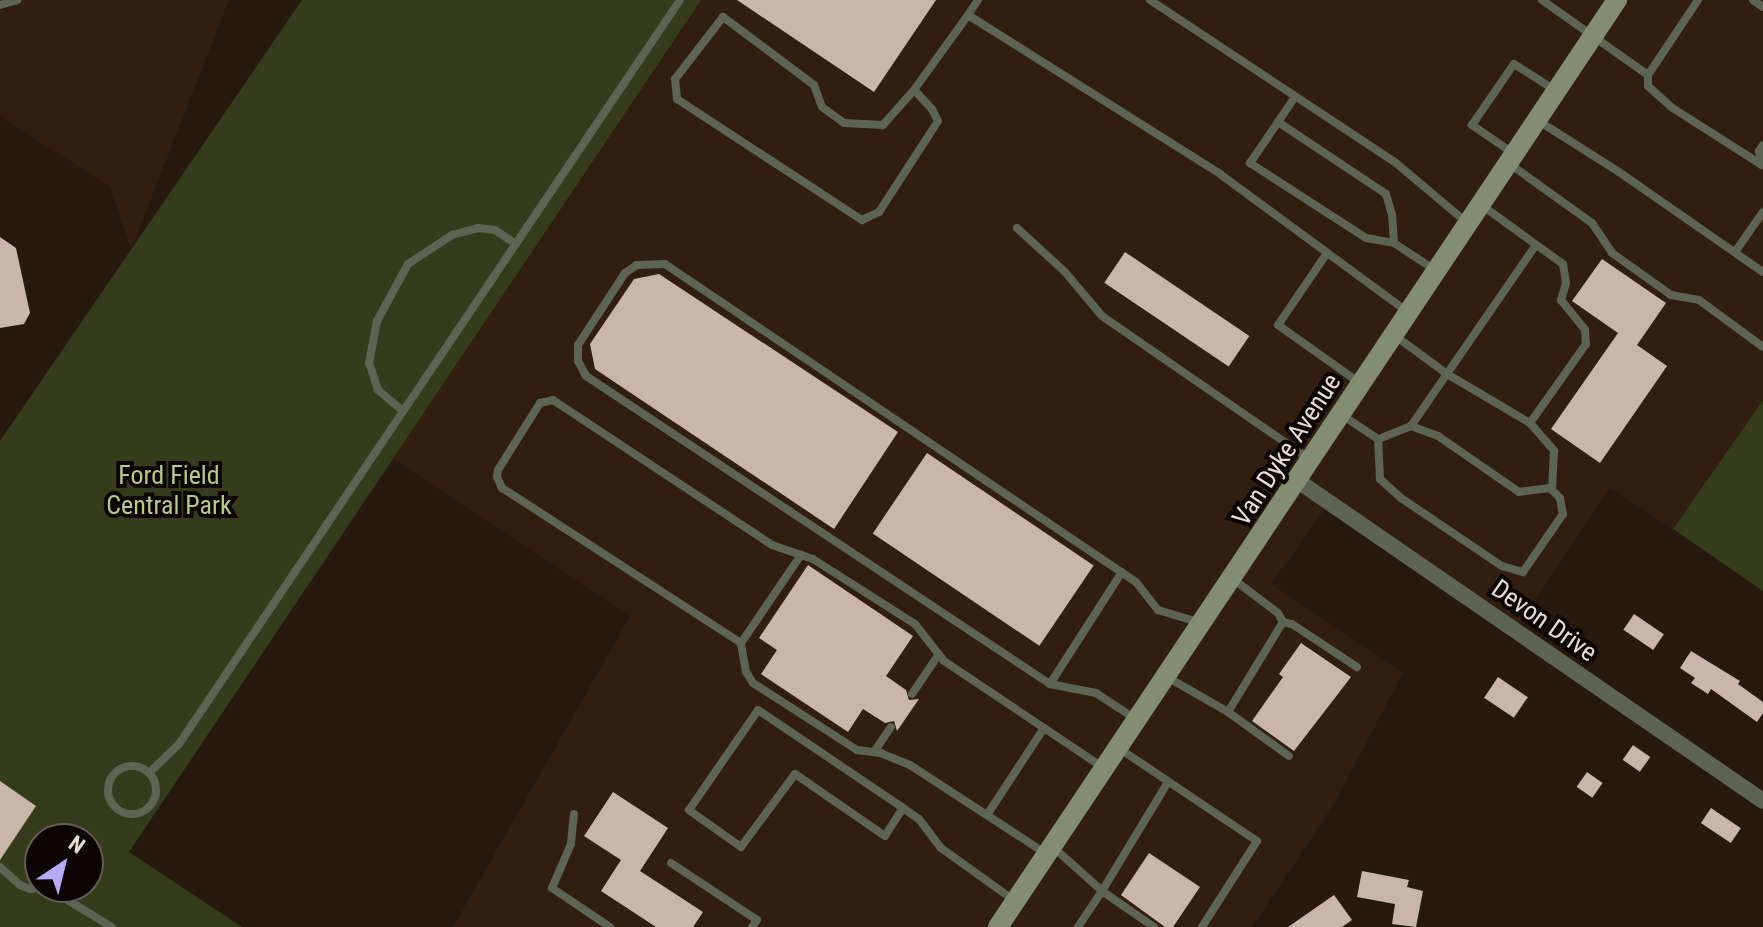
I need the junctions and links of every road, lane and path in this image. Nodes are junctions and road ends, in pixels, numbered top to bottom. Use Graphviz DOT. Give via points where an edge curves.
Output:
graph roads {
  1 [pos="17,0"];
  2 [pos="680,0"];
  3 [pos="978,0"];
  4 [pos="1150,0"];
  5 [pos="1542,0"];
  6 [pos="1617,0"];
  7 [pos="1698,0"];
  8 [pos="1753,0"];
  9 [pos="0,5"];
  10 [pos="1763,7"];
  11 [pos="968,15"];
  12 [pos="1594,34"];
  13 [pos="1648,75"];
  14 [pos="914,90"];
  15 [pos="1556,91"];
  16 [pos="1295,97"];
  17 [pos="1536,119"];
  18 [pos="1278,122"];
  19 [pos="1763,145"];
  20 [pos="1510,157"];
  21 [pos="1763,165"];
  22 [pos="1479,204"];
  23 [pos="1763,212"];
  24 [pos="1467,223"];
  25 [pos="1017,228"];
  26 [pos="1394,243"];
  27 [pos="516,244"];
  28 [pos="1536,245"];
  29 [pos="1735,252"];
  30 [pos="1327,253"];
  31 [pos="1436,270"];
  32 [pos="1763,272"];
  33 [pos="1408,312"];
  34 [pos="1394,335"];
  35 [pos="1763,347"];
  36 [pos="1447,374"];
  37 [pos="1361,384"];
  38 [pos="403,411"];
  39 [pos="1342,415"];
  40 [pos="1530,423"];
  41 [pos="1411,426"];
  42 [pos="1378,439"];
  43 [pos="1312,460"];
  44 [pos="1298,481"];
  45 [pos="1552,490"];
  46 [pos="801,555"];
  47 [pos="1122,572"];
  48 [pos="1232,579"];
  49 [pos="1283,622"];
  50 [pos="1203,623"];
  51 [pos="741,643"];
  52 [pos="939,654"];
  53 [pos="1357,667"];
  54 [pos="1167,677"];
  55 [pos="1050,684"];
  56 [pos="912,694"];
  57 [pos="1228,712"];
  58 [pos="1137,720"];
  59 [pos="891,727"];
  60 [pos="1044,728"];
  61 [pos="1118,748"];
  62 [pos="874,752"];
  63 [pos="1289,756"];
  64 [pos="1105,768"];
  65 [pos="150,772"];
  66 [pos="1168,782"];
  67 [pos="1763,801"];
  68 [pos="903,808"];
  69 [pos="574,814"];
  70 [pos="987,815"];
  71 [pos="1050,850"];
  72 [pos="671,863"];
  73 [pos="0,867"];
  74 [pos="24,887"];
  75 [pos="1102,891"];
  76 [pos="1015,901"];
  77 [pos="72,903"];
  78 [pos="112,927"];
  79 [pos="610,927"];
  80 [pos="752,927"];
  81 [pos="998,927"];
  82 [pos="1078,927"];
  83 [pos="1154,927"];
  84 [pos="1202,927"];
  1 -- 9 [label="lane"];
  2 -- 27 [label="lane"];
  3 -- 11 [label="lane"];
  4 -- 16 [label="lane"];
  5 -- 12 [label="lane"];
  6 -- 12 [label="main road, Van Dyke Avenue"];
  7 -- 13 [label="lane"];
  8 -- 10 [label="lane"];
  11 -- 14 [label="lane"];
  11 -- 30 [label="lane" via="1220,174"];
  12 -- 13 [label="lane"];
  12 -- 15 [label="main road, Van Dyke Avenue"];
  13 -- 21 [label="lane" via="1648,86 1671,107"];
  14 -- 14 [label="lane" via="938,121 879,212 862,220 677,99 675,79 723,17 814,85 822,107 844,123 883,125"];
  15 -- 17 [label="main road, Van Dyke Avenue"];
  15 -- 20 [label="lane" via="1514,64 1472,125"];
  16 -- 18 [label="lane"];
  16 -- 24 [label="lane" via="1396,163"];
  17 -- 20 [label="main road, Van Dyke Avenue"];
  17 -- 29 [label="lane"];
  18 -- 26 [label="lane" via="1386,194"];
  18 -- 26 [label="lane" via="1250,163 1366,238"];
  19 -- 21 [label="lane"];
  20 -- 22 [label="main road, Van Dyke Avenue"];
  20 -- 35 [label="lane" via="1592,223 1612,253 1671,295 1699,300"];
  22 -- 24 [label="main road, Van Dyke Avenue"];
  22 -- 28 [label="lane"];
  23 -- 29 [label="lane"];
  24 -- 31 [label="main road, Van Dyke Avenue"];
  25 -- 43 [label="lane" via="1102,316"];
  26 -- 31 [label="lane"];
  27 -- 38 [label="lane"];
  27 -- 38 [label="lane" via="495,230 478,228 452,235 408,264 377,321 369,363 378,390"];
  28 -- 36 [label="lane"];
  28 -- 40 [label="lane" via="1563,264 1566,283 1561,300 1585,330 1586,344"];
  29 -- 32 [label="lane"];
  30 -- 33 [label="lane"];
  30 -- 37 [label="lane" via="1278,325"];
  31 -- 33 [label="main road, Van Dyke Avenue"];
  33 -- 34 [label="main road, Van Dyke Avenue"];
  34 -- 36 [label="lane"];
  34 -- 37 [label="main road, Van Dyke Avenue"];
  36 -- 40 [label="lane"];
  36 -- 41 [label="lane"];
  37 -- 39 [label="main road, Van Dyke Avenue"];
  38 -- 65 [label="lane" via="179,744"];
  39 -- 42 [label="lane"];
  39 -- 43 [label="main road, Van Dyke Avenue"];
  40 -- 45 [label="lane" via="1554,451"];
  41 -- 42 [label="lane"];
  41 -- 45 [label="lane" via="1438,436 1519,492"];
  42 -- 45 [label="lane" via="1380,479 1502,566 1523,572 1550,535 1563,514"];
  43 -- 44 [label="main road, Van Dyke Avenue"];
  44 -- 48 [label="main road, Van Dyke Avenue"];
  44 -- 67 [label="street, Devon Drive"];
  46 -- 51 [label="lane"];
  46 -- 51 [label="lane" via="772,545 553,400 540,403 498,470 502,488"];
  46 -- 52 [label="lane" via="915,624"];
  47 -- 50 [label="lane" via="1158,610"];
  47 -- 55 [label="lane"];
  47 -- 55 [label="lane" via="665,264 637,265 625,273 578,345 586,376"];
  48 -- 49 [label="lane"];
  48 -- 50 [label="main road, Van Dyke Avenue"];
  49 -- 53 [label="lane"];
  49 -- 57 [label="lane"];
  50 -- 54 [label="main road, Van Dyke Avenue"];
  51 -- 62 [label="lane" via="753,683 857,750"];
  52 -- 56 [label="lane"];
  52 -- 60 [label="lane"];
  54 -- 57 [label="lane"];
  54 -- 58 [label="main road, Van Dyke Avenue"];
  55 -- 58 [label="lane" via="1096,693"];
  57 -- 63 [label="lane"];
  58 -- 61 [label="main road, Van Dyke Avenue"];
  59 -- 62 [label="lane"];
  60 -- 64 [label="lane"];
  60 -- 70 [label="lane"];
  61 -- 64 [label="main road, Van Dyke Avenue"];
  61 -- 66 [label="lane"];
  62 -- 70 [label="lane" via="910,765"];
  64 -- 71 [label="main road, Van Dyke Avenue"];
  65 -- 65 [label="lane" via="135,766 115,774 108,785 109,800 128,815 149,808 155,783"];
  66 -- 75 [label="lane"];
  66 -- 84 [label="lane" via="1257,841"];
  68 -- 68 [label="lane" via="758,710 689,810 741,847 795,774 885,836"];
  68 -- 76 [label="lane" via="961,865"];
  69 -- 79 [label="lane" via="571,844 552,888"];
  70 -- 71 [label="lane"];
  71 -- 75 [label="lane"];
  71 -- 76 [label="main road, Van Dyke Avenue"];
  72 -- 80 [label="lane" via="757,920"];
  73 -- 74 [label="lane"];
  75 -- 82 [label="lane"];
  75 -- 83 [label="lane"];
  76 -- 81 [label="main road, Van Dyke Avenue"];
  77 -- 78 [label="lane"];
}
